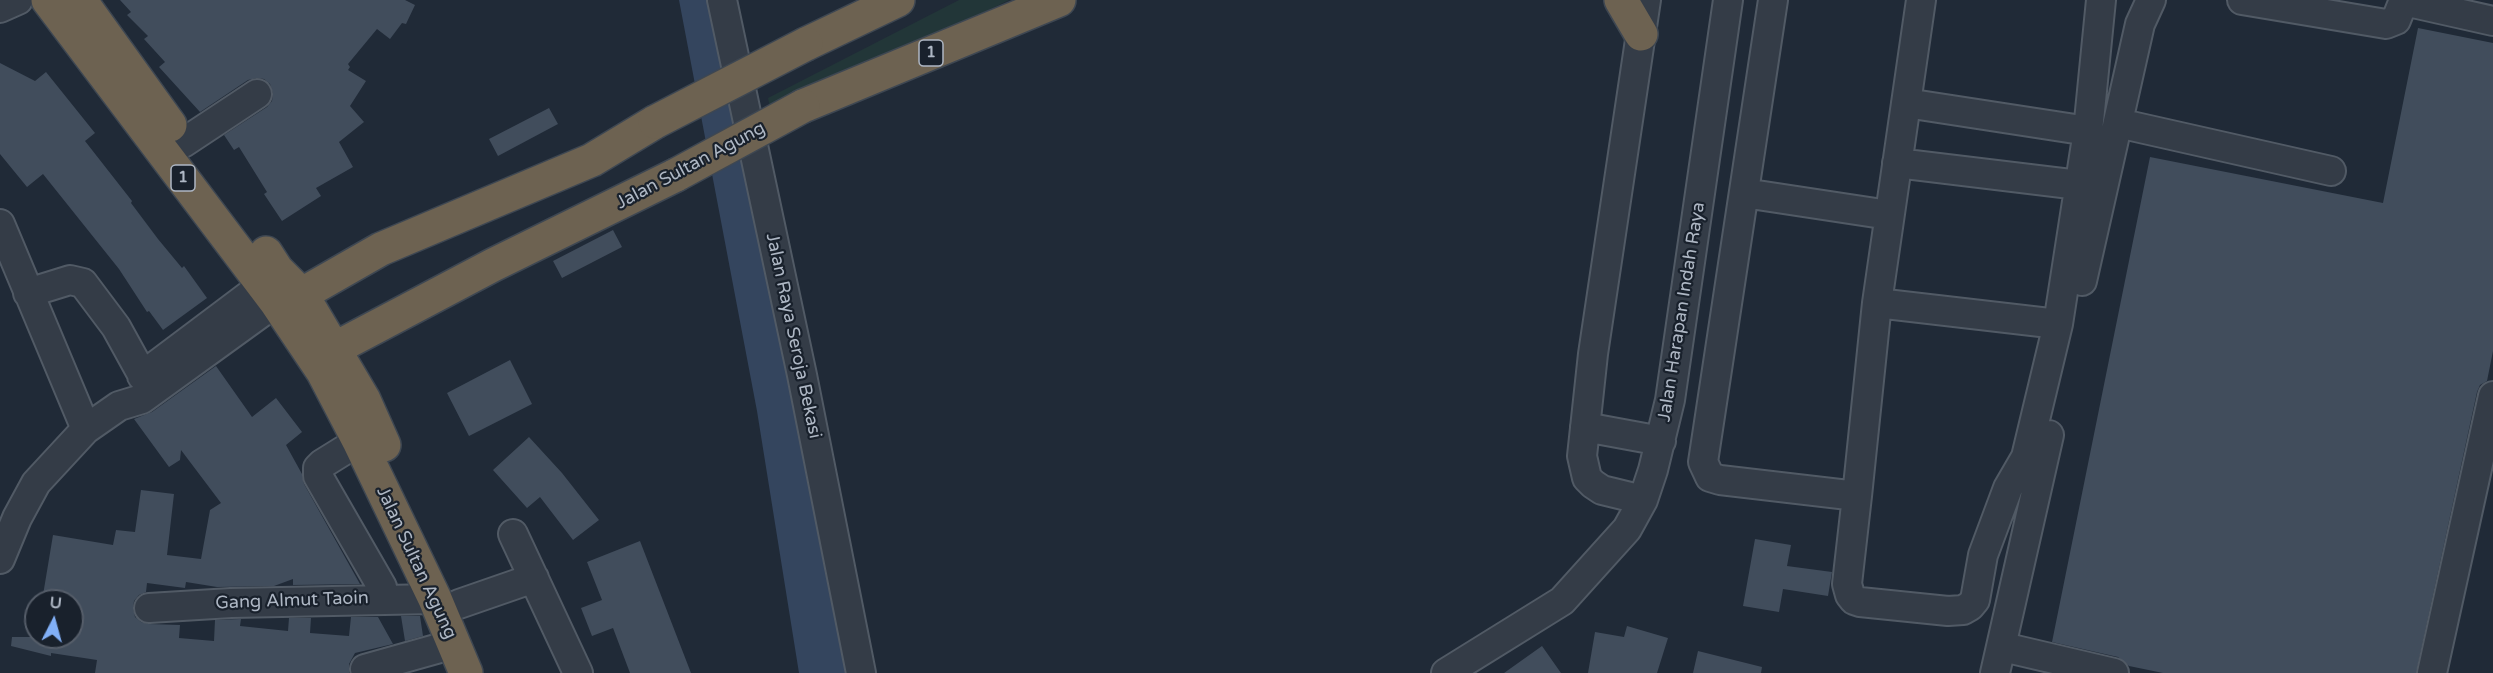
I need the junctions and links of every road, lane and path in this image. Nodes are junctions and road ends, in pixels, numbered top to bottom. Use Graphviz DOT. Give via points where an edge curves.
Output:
graph roads {
  1 [pos="18,0"];
  2 [pos="48,0"];
  3 [pos="80,0"];
  4 [pos="722,0"];
  5 [pos="898,0"];
  6 [pos="1059,0"];
  7 [pos="1621,0"];
  8 [pos="1646,0"];
  9 [pos="1728,0"];
  10 [pos="1773,0"];
  11 [pos="1921,0"];
  12 [pos="2101,0"];
  13 [pos="2151,0"];
  14 [pos="2242,0"];
  15 [pos="2404,1"];
  16 [pos="0,8"];
  17 [pos="2493,21"];
  18 [pos="1641,34"];
  19 [pos="256,94"];
  20 [pos="1906,103"];
  21 [pos="2118,123"];
  22 [pos="2088,131"];
  23 [pos="183,143"];
  24 [pos="1897,163"];
  25 [pos="2331,171"];
  26 [pos="2079,185"];
  27 [pos="1744,193"];
  28 [pos="1889,215"];
  29 [pos="0,224"];
  30 [pos="354,263"];
  31 [pos="278,289"];
  32 [pos="28,293"];
  33 [pos="1877,303"];
  34 [pos="388,319"];
  35 [pos="2058,324"];
  36 [pos="323,354"];
  37 [pos="143,376"];
  38 [pos="2493,396"];
  39 [pos="364,400"];
  40 [pos="119,406"];
  41 [pos="1585,427"];
  42 [pos="86,429"];
  43 [pos="359,441"];
  44 [pos="1661,441"];
  45 [pos="1857,496"];
  46 [pos="1643,500"];
  47 [pos="513,534"];
  48 [pos="0,559"];
  49 [pos="534,578"];
  50 [pos="382,587"];
  51 [pos="447,602"];
  52 [pos="149,608"];
  53 [pos="460,659"];
  54 [pos="1999,660"];
  55 [pos="365,669"];
  56 [pos="489,673"];
  57 [pos="578,673"];
  58 [pos="861,673"];
  59 [pos="1446,673"];
  60 [pos="2114,673"];
  61 [pos="2432,673"];
  1 -- 16 [label="street"];
  2 -- 31 [label="highway, Jalan Sultan Agung / 1"];
  3 -- 23 [label="highway, Jalan Sultan Agung / 1"];
  4 -- 58 [label="street, Jalan Raya Seroja Bekasi"];
  5 -- 30 [label="highway, bridge" via="655,122 591,160"];
  6 -- 34 [label="highway, Jalan Sultan Agung / 1, bridge" via="803,106 676,176"];
  7 -- 18 [label="highway"];
  8 -- 18 [label="street"];
  9 -- 44 [label="street, Jalan Harapan Indah Raya"];
  10 -- 27 [label="street"];
  11 -- 20 [label="street"];
  12 -- 22 [label="street"];
  13 -- 21 [label="street" via="2140,24"];
  14 -- 15 [label="street" via="2386,24 2396,20"];
  15 -- 17 [label="street"];
  18 -- 41 [label="street"];
  19 -- 23 [label="street"];
  20 -- 22 [label="street"];
  20 -- 24 [label="street"];
  21 -- 25 [label="street"];
  21 -- 54 [label="street"];
  22 -- 26 [label="street"];
  23 -- 31 [label="highway, Jalan Sultan Agung / 1"];
  24 -- 26 [label="street"];
  24 -- 28 [label="street"];
  26 -- 35 [label="street"];
  27 -- 28 [label="street"];
  27 -- 45 [label="street" via="1703,462 1710,477 1720,480"];
  28 -- 33 [label="street"];
  29 -- 32 [label="street"];
  30 -- 31 [label="highway"];
  30 -- 31 [label="highway" via="295,268"];
  31 -- 36 [label="highway, Jalan Sultan Agung / 1"];
  31 -- 37 [label="street"];
  31 -- 40 [label="street" via="142,399"];
  32 -- 37 [label="street" via="70,280 83,283 116,327"];
  32 -- 42 [label="street"];
  33 -- 35 [label="street"];
  33 -- 45 [label="street"];
  34 -- 36 [label="highway, Jalan Sultan Agung / 1"];
  34 -- 39 [label="highway" via="362,365"];
  35 -- 45 [label="street" via="2026,457 2008,488 1983,555 1971,606 1948,611 1854,600 1847,584"];
  36 -- 39 [label="highway, Jalan Sultan Agung / 1"];
  36 -- 43 [label="highway, Jalan Sultan Agung / 1"];
  37 -- 40 [label="street" via="131,385"];
  38 -- 61 [label="street"];
  39 -- 51 [label="highway, Jalan Sultan Agung / 1"];
  40 -- 42 [label="street"];
  41 -- 44 [label="street, Jalan Harapan Indah Raya"];
  41 -- 46 [label="street" via="1582,456 1587,478 1602,490"];
  42 -- 48 [label="street" via="36,483"];
  43 -- 50 [label="street" via="322,464 318,476"];
  43 -- 51 [label="highway, Jalan Sultan Agung / 1"];
  44 -- 46 [label="street"];
  46 -- 59 [label="street" via="1627,529 1562,601"];
  47 -- 49 [label="street"];
  49 -- 51 [label="street, Gang Almut Taoin"];
  49 -- 57 [label="street"];
  51 -- 52 [label="street, Gang Almut Taoin" via="231,603"];
  51 -- 53 [label="highway, Jalan Sultan Agung / 1"];
  51 -- 56 [label="highway, Jalan Sultan Agung / 1"];
  53 -- 55 [label="street"];
  54 -- 60 [label="street"];
}
